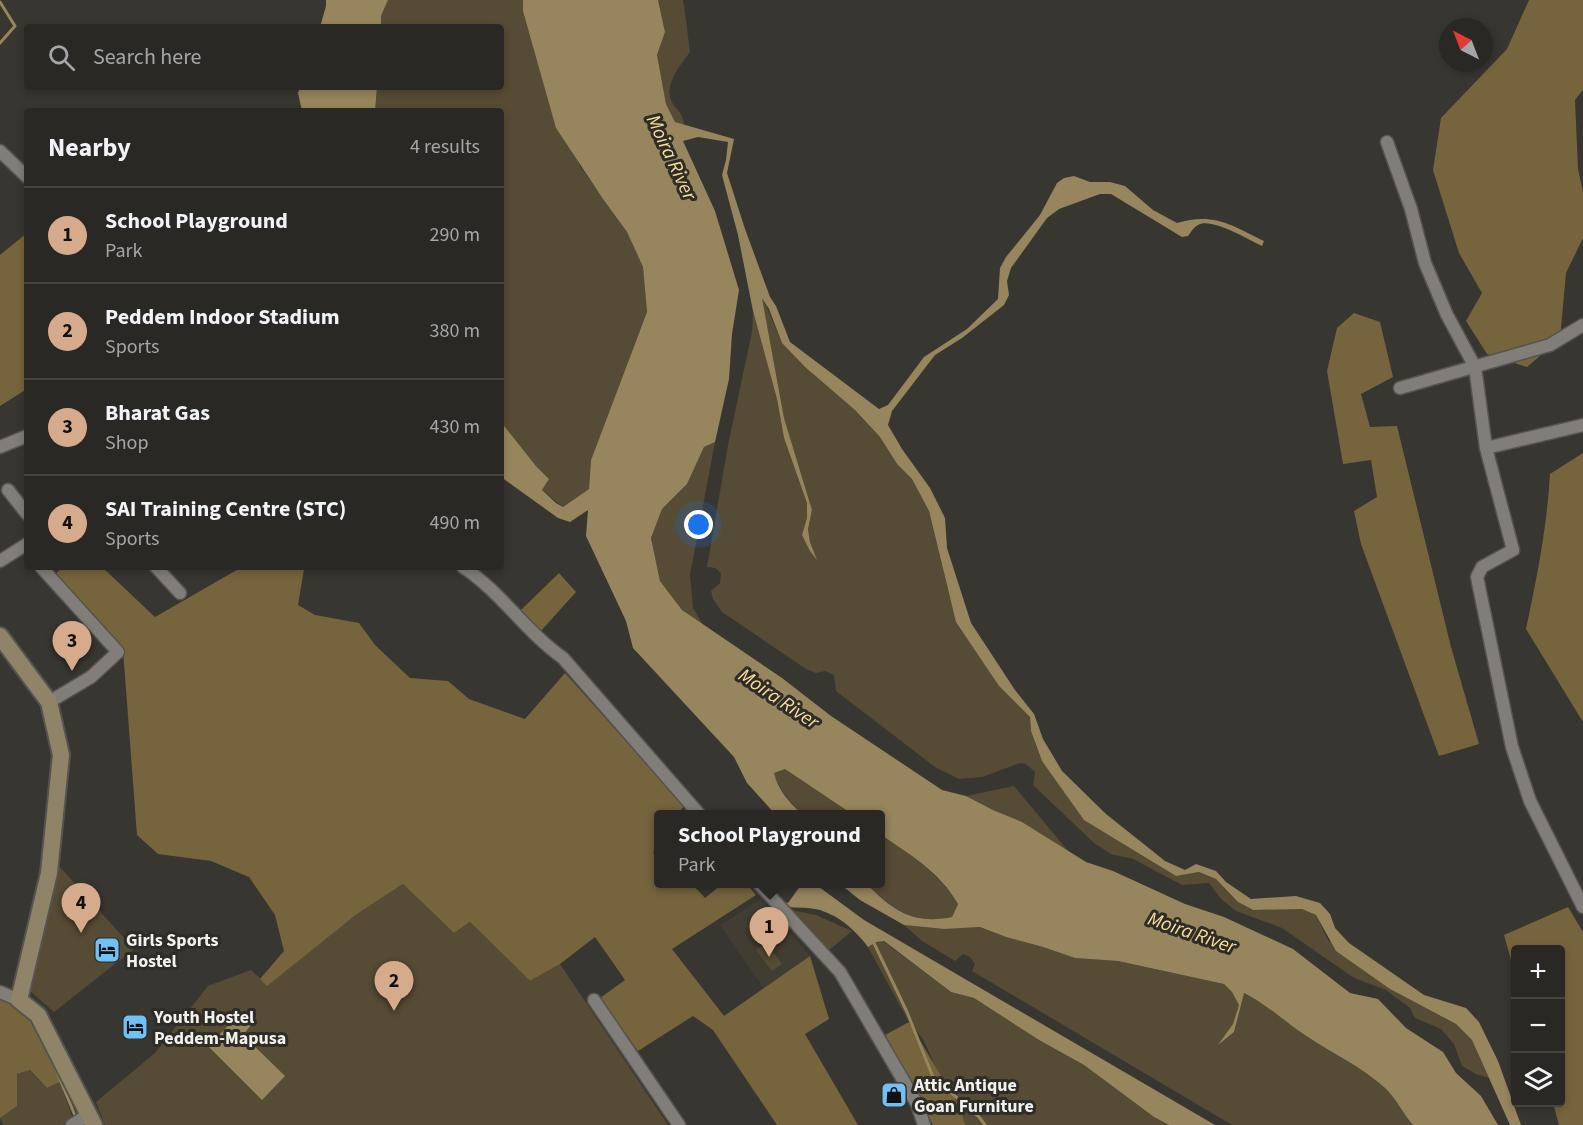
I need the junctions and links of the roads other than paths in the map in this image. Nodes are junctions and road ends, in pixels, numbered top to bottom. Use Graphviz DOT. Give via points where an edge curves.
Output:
graph roads {
  1 [pos="1387,142"];
  2 [pos="0,151"];
  3 [pos="24,174"];
  4 [pos="1583,325"];
  5 [pos="1475,367"];
  6 [pos="1400,388"];
  7 [pos="1583,425"];
  8 [pos="24,437"];
  9 [pos="0,447"];
  10 [pos="1486,448"];
  11 [pos="8,490"];
  12 [pos="24,510"];
  13 [pos="24,548"];
  14 [pos="0,561"];
  15 [pos="44,570"];
  16 [pos="159,570"];
  17 [pos="468,570"];
  18 [pos="180,594"];
  19 [pos="0,636"];
  20 [pos="49,702"];
  21 [pos="696,810"];
  22 [pos="763,888"];
  23 [pos="1583,907"];
  24 [pos="0,992"];
  25 [pos="19,1000"];
  26 [pos="594,1000"];
  27 [pos="91,1119"];
  28 [pos="72,1125"];
  29 [pos="679,1125"];
  30 [pos="924,1125"];
  1 -- 5 [label="street" via="1425,263"];
  2 -- 3 [label="street"];
  4 -- 5 [label="street" via="1550,345"];
  5 -- 6 [label="street"];
  5 -- 10 [label="street"];
  7 -- 10 [label="street"];
  8 -- 9 [label="street"];
  10 -- 23 [label="street" via="1513,550 1482,567 1477,577 1512,747 1530,801"];
  11 -- 12 [label="street"];
  13 -- 14 [label="street"];
  15 -- 20 [label="street" via="118,652 91,676"];
  16 -- 18 [label="street"];
  17 -- 21 [label="street" via="483,580 544,645 563,658"];
  19 -- 20 [label="street"];
  20 -- 25 [label="street" via="61,755 49,873"];
  22 -- 30 [label="street" via="840,972 917,1104"];
  24 -- 25 [label="street"];
  25 -- 27 [label="street" via="38,1015"];
  26 -- 29 [label="street"];
  27 -- 28 [label="street"];
}
